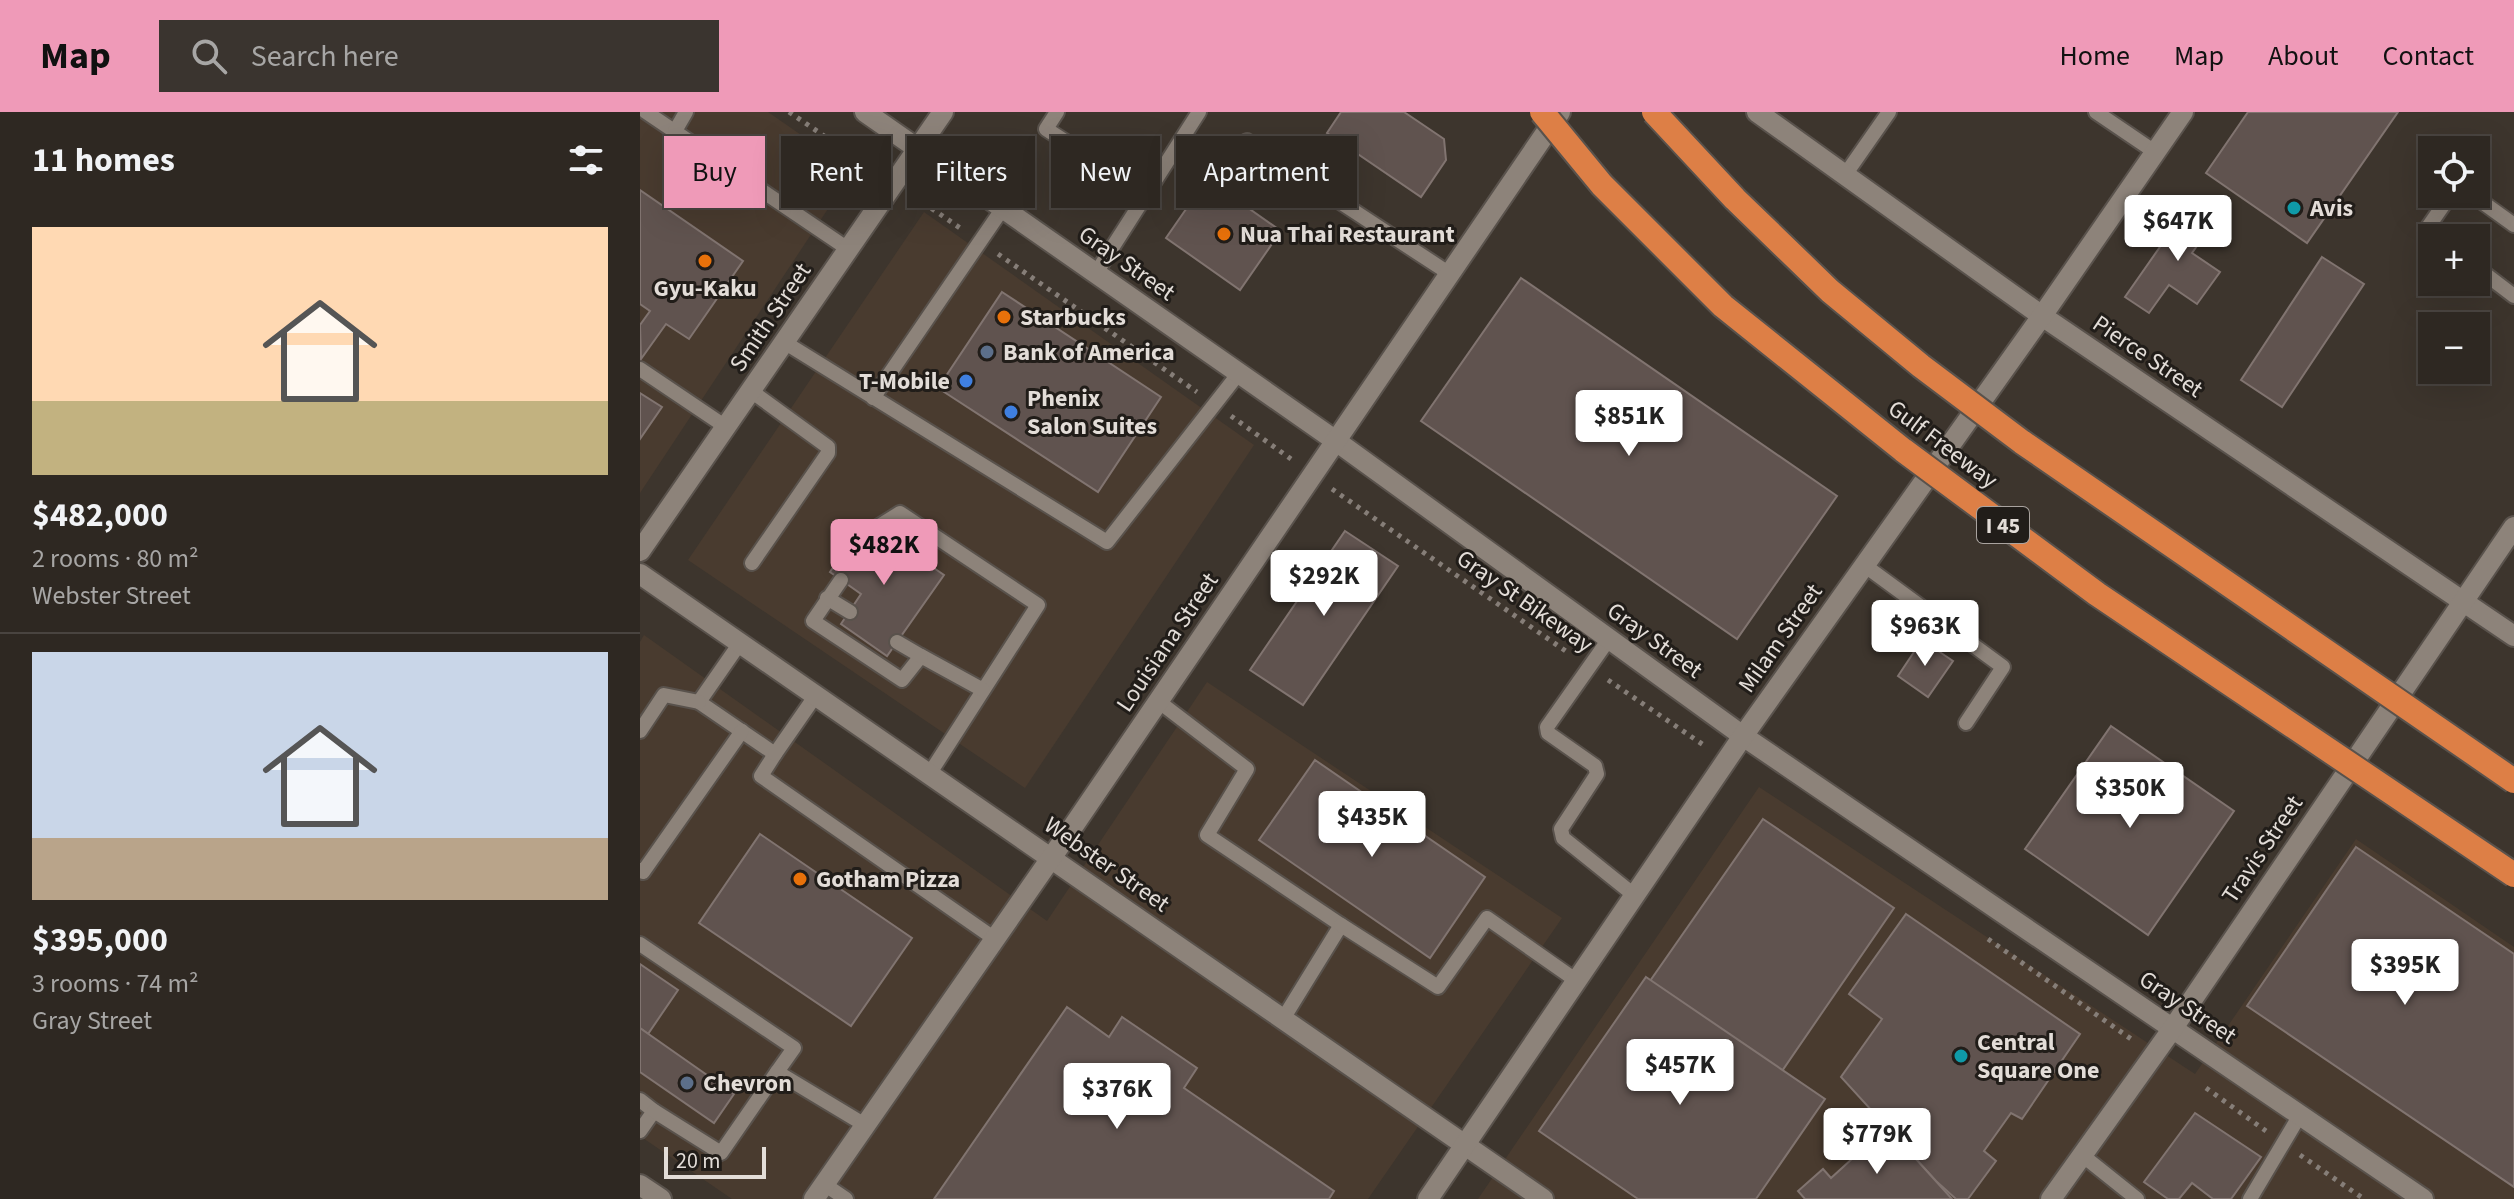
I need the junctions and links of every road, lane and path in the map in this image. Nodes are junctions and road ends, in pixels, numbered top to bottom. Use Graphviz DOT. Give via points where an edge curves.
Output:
graph roads {
  1 [pos="646,112"];
  2 [pos="686,112"];
  3 [pos="789,112"];
  4 [pos="865,112"];
  5 [pos="943,112"];
  6 [pos="1057,112"];
  7 [pos="1199,112"];
  8 [pos="1542,112"];
  9 [pos="1560,112"];
  10 [pos="1654,112"];
  11 [pos="1757,112"];
  12 [pos="1889,112"];
  13 [pos="2096,112"];
  14 [pos="2183,112"];
  15 [pos="675,131"];
  16 [pos="823,136"];
  17 [pos="926,136"];
  18 [pos="1057,136"];
  19 [pos="907,141"];
  20 [pos="2155,152"];
  21 [pos="907,163"];
  22 [pos="1160,174"];
  23 [pos="1845,175"];
  24 [pos="1003,208"];
  25 [pos="1138,208"];
  26 [pos="1349,208"];
  27 [pos="2490,208"];
  28 [pos="937,211"];
  29 [pos="2514,225"];
  30 [pos="980,242"];
  31 [pos="848,249"];
  32 [pos="1096,273"];
  33 [pos="1450,274"];
  34 [pos="2490,278"];
  35 [pos="2514,296"];
  36 [pos="2042,316"];
  37 [pos="784,342"];
  38 [pos="640,369"];
  39 [pos="1239,373"];
  40 [pos="751,391"];
  41 [pos="873,398"];
  42 [pos="1215,405"];
  43 [pos="726,427"];
  44 [pos="1264,440"];
  45 [pos="1336,441"];
  46 [pos="1349,502"];
  47 [pos="2514,527"];
  48 [pos="876,528"];
  49 [pos="640,551"];
  50 [pos="752,563"];
  51 [pos="1864,565"];
  52 [pos="640,574"];
  53 [pos="841,580"];
  54 [pos="827,598"];
  55 [pos="2463,601"];
  56 [pos="850,612"];
  57 [pos="2514,636"];
  58 [pos="1609,639"];
  59 [pos="897,642"];
  60 [pos="740,643"];
  61 [pos="921,656"];
  62 [pos="1589,667"];
  63 [pos="983,690"];
  64 [pos="816,695"];
  65 [pos="1158,701"];
  66 [pos="699,702"];
  67 [pos="1966,723"];
  68 [pos="640,731"];
  69 [pos="742,731"];
  70 [pos="1680,731"];
  71 [pos="1743,736"];
  72 [pos="775,754"];
  73 [pos="930,773"];
  74 [pos="2514,781"];
  75 [pos="1052,857"];
  76 [pos="640,870"];
  77 [pos="2514,875"];
  78 [pos="1634,895"];
  79 [pos="1341,925"];
  80 [pos="995,939"];
  81 [pos="640,944"];
  82 [pos="1577,981"];
  83 [pos="1283,1019"];
  84 [pos="2173,1028"];
  85 [pos="777,1072"];
  86 [pos="640,1100"];
  87 [pos="654,1111"];
  88 [pos="2300,1115"];
  89 [pos="865,1125"];
  90 [pos="640,1131"];
  91 [pos="1465,1146"];
  92 [pos="2082,1155"];
  93 [pos="640,1185"];
  94 [pos="819,1192"];
  95 [pos="661,1199"];
  96 [pos="846,1199"];
  97 [pos="1428,1199"];
  98 [pos="1543,1199"];
  99 [pos="2051,1199"];
  100 [pos="2137,1199"];
  101 [pos="2250,1199"];
  102 [pos="2423,1199"];
  1 -- 15 [label="lane"];
  2 -- 15 [label="lane"];
  3 -- 16 [label="path"];
  4 -- 19 [label="main road, Gray Street"];
  5 -- 17 [label="main road, Smith Street"];
  6 -- 18 [label="lane" via="1046,129"];
  7 -- 22 [label="lane"];
  8 -- 77 [label="highway, Gulf Freeway / I 45, bridge" via="1602,185 1723,306 1903,450 2097,594"];
  9 -- 33 [label="main road, Louisiana Street"];
  10 -- 74 [label="highway, Gulf Freeway, bridge" via="1830,291 1921,366 2022,442"];
  11 -- 23 [label="main road, Pierce Street"];
  12 -- 23 [label="lane"];
  13 -- 20 [label="lane"];
  14 -- 20 [label="main road, Milam Street"];
  15 -- 31 [label="lane"];
  20 -- 36 [label="main road, Milam Street"];
  21 -- 31 [label="main road, Smith Street"];
  23 -- 36 [label="main road, Pierce Street"];
  24 -- 30 [label="lane"];
  24 -- 32 [label="main road, Gray Street"];
  25 -- 32 [label="lane"];
  26 -- 33 [label="lane"];
  27 -- 29 [label="lane"];
  28 -- 30 [label="path"];
  30 -- 41 [label="lane"];
  30 -- 42 [label="path"];
  31 -- 37 [label="main road, Smith Street"];
  32 -- 39 [label="main road, Gray Street"];
  33 -- 45 [label="main road, Louisiana Street"];
  34 -- 35 [label="lane"];
  36 -- 51 [label="main road, Milam Street"];
  36 -- 55 [label="main road, Pierce Street"];
  37 -- 40 [label="main road, Smith Street"];
  37 -- 41 [label="lane"];
  38 -- 43 [label="lane"];
  39 -- 42 [label="lane"];
  39 -- 45 [label="main road, Gray Street"];
  40 -- 43 [label="main road, Smith Street"];
  40 -- 50 [label="lane" via="828,447"];
  41 -- 42 [label="lane" via="1107,542"];
  42 -- 44 [label="path"];
  43 -- 49 [label="main road, Smith Street"];
  45 -- 58 [label="main road, Gray Street"];
  45 -- 65 [label="main road, Louisiana Street"];
  46 -- 62 [label="path, Gray St Bikeway"];
  47 -- 55 [label="main road, Travis Street"];
  48 -- 63 [label="lane" via="900,513 1038,605"];
  51 -- 67 [label="lane" via="2003,667"];
  51 -- 71 [label="main road, Milam Street"];
  52 -- 60 [label="main road, Webster Street"];
  53 -- 54 [label="lane"];
  54 -- 56 [label="lane"];
  54 -- 61 [label="lane" via="813,621 902,680"];
  55 -- 57 [label="main road, Pierce Street"];
  55 -- 84 [label="main road, Travis Street"];
  58 -- 62 [label="lane"];
  58 -- 71 [label="main road, Gray Street"];
  59 -- 61 [label="lane"];
  60 -- 64 [label="main road, Webster Street"];
  60 -- 66 [label="lane"];
  61 -- 63 [label="lane"];
  62 -- 70 [label="path, Gray St Bikeway"];
  62 -- 78 [label="lane" via="1547,727 1548,733 1595,766 1597,774 1561,829 1563,838"];
  63 -- 73 [label="lane"];
  64 -- 72 [label="lane"];
  64 -- 73 [label="main road, Webster Street"];
  65 -- 75 [label="main road, Louisiana Street"];
  65 -- 79 [label="lane" via="1247,769 1207,835"];
  66 -- 68 [label="lane" via="664,695"];
  66 -- 69 [label="lane"];
  69 -- 72 [label="lane"];
  69 -- 76 [label="lane"];
  71 -- 78 [label="main road, Milam Street"];
  71 -- 84 [label="main road, Gray Street"];
  72 -- 80 [label="lane" via="761,776"];
  73 -- 75 [label="main road, Webster Street"];
  75 -- 80 [label="main road, Louisiana Street"];
  75 -- 83 [label="main road, Webster Street"];
  78 -- 82 [label="main road, Milam Street"];
  79 -- 82 [label="lane" via="1438,987 1487,918"];
  79 -- 83 [label="lane"];
  80 -- 89 [label="main road, Louisiana Street"];
  81 -- 85 [label="lane" via="794,1048"];
  82 -- 91 [label="main road, Milam Street"];
  83 -- 91 [label="main road, Webster Street"];
  84 -- 88 [label="main road, Gray Street"];
  84 -- 92 [label="main road, Travis Street"];
  85 -- 87 [label="lane" via="721,1153"];
  85 -- 89 [label="lane"];
  86 -- 87 [label="lane"];
  87 -- 90 [label="lane"];
  88 -- 101 [label="lane"];
  88 -- 102 [label="main road, Gray Street"];
  89 -- 94 [label="main road, Louisiana Street"];
  91 -- 97 [label="main road, Milam Street"];
  91 -- 98 [label="main road, Webster Street"];
  92 -- 99 [label="main road, Travis Street"];
  92 -- 100 [label="lane"];
  93 -- 95 [label="main road"];
  94 -- 96 [label="lane"];
}
